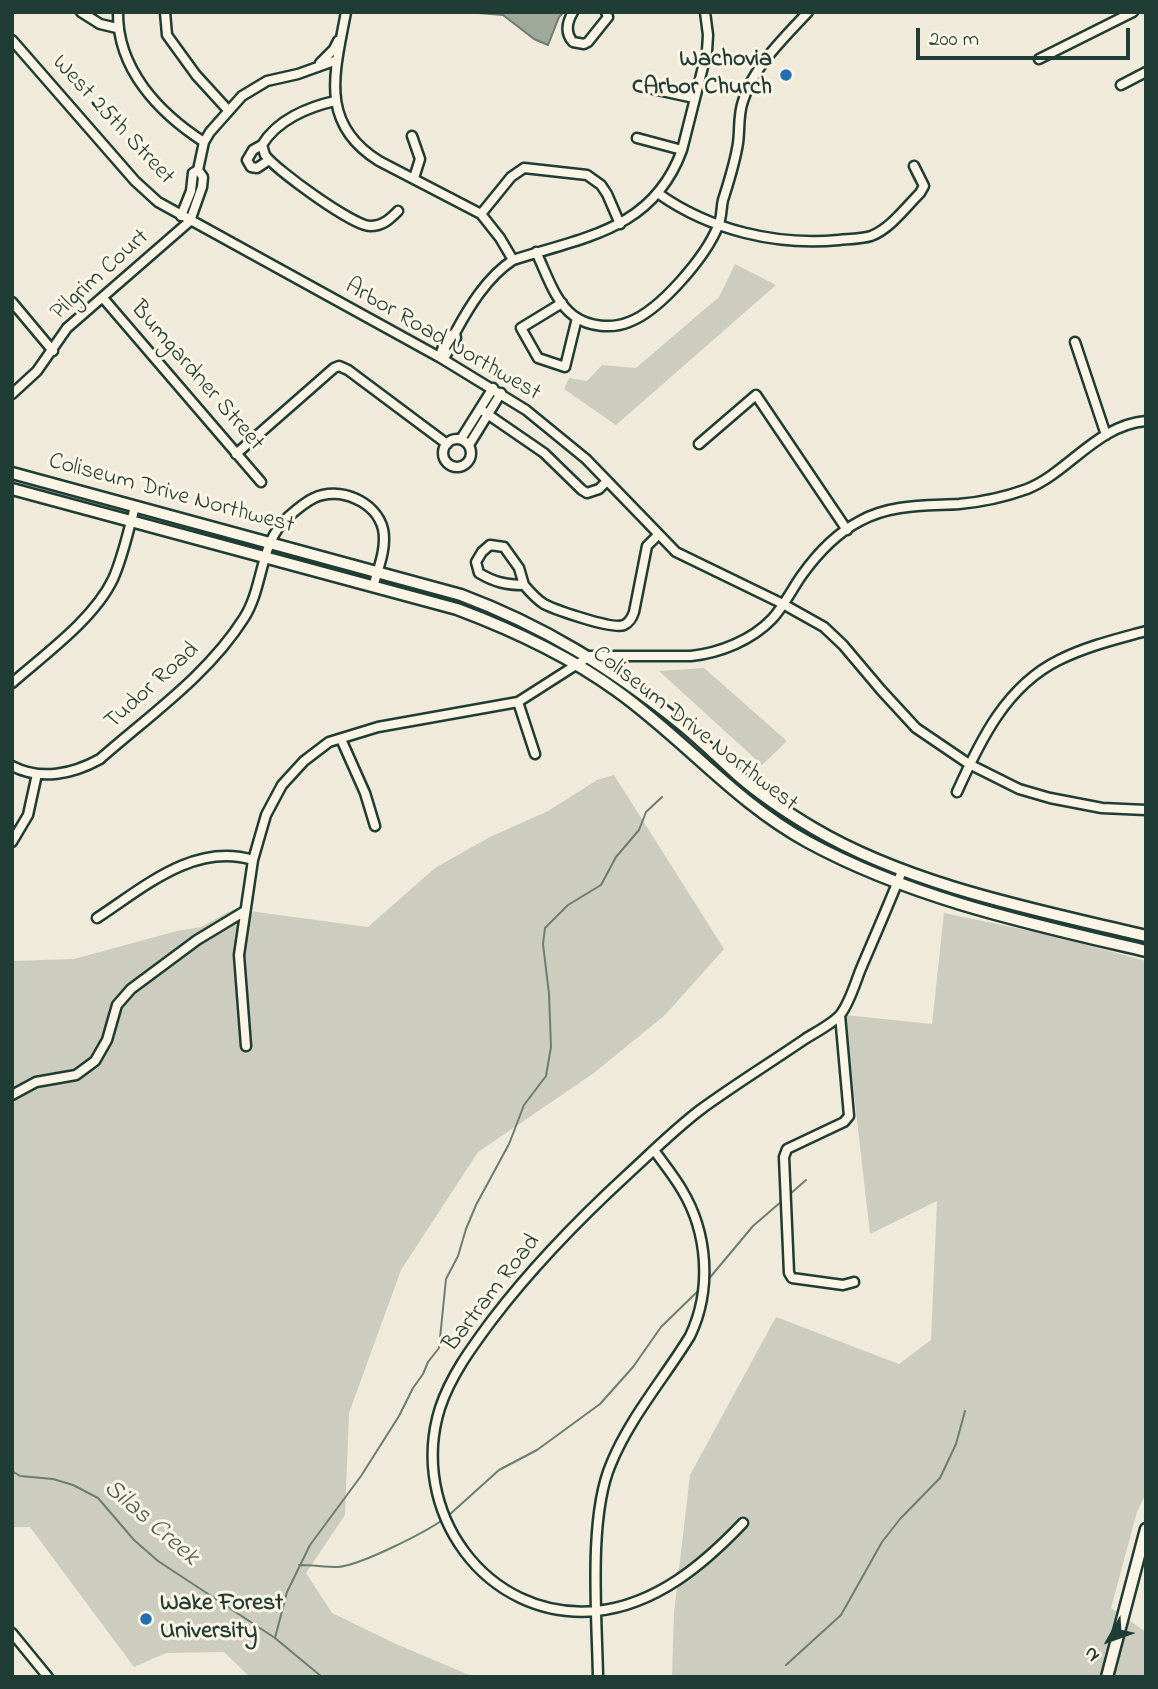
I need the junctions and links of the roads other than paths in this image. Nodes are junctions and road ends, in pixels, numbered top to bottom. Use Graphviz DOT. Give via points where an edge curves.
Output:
graph roads {
  1 [pos="118,12"];
  2 [pos="165,12"];
  3 [pos="346,12"];
  4 [pos="573,12"];
  5 [pos="606,12"];
  6 [pos="705,12"];
  7 [pos="808,12"];
  8 [pos="1133,12"];
  9 [pos="82,13"];
  10 [pos="117,27"];
  11 [pos="342,32"];
  12 [pos="12,40"];
  13 [pos="1039,59"];
  14 [pos="337,60"];
  15 [pos="314,68"];
  16 [pos="1146,72"];
  17 [pos="1121,85"];
  18 [pos="639,86"];
  19 [pos="694,98"];
  20 [pos="335,101"];
  21 [pos="228,110"];
  22 [pos="412,136"];
  23 [pos="637,138"];
  24 [pos="204,142"];
  25 [pos="262,145"];
  26 [pos="682,150"];
  27 [pos="269,160"];
  28 [pos="914,166"];
  29 [pos="198,170"];
  30 [pos="414,178"];
  31 [pos="659,194"];
  32 [pos="189,196"];
  33 [pos="199,199"];
  34 [pos="398,211"];
  35 [pos="481,214"];
  36 [pos="181,216"];
  37 [pos="190,221"];
  38 [pos="620,224"];
  39 [pos="719,224"];
  40 [pos="536,252"];
  41 [pos="513,260"];
  42 [pos="103,298"];
  43 [pos="12,302"];
  44 [pos="562,303"];
  45 [pos="577,318"];
  46 [pos="1075,342"];
  47 [pos="53,351"];
  48 [pos="440,358"];
  49 [pos="493,388"];
  50 [pos="501,393"];
  51 [pos="12,394"];
  52 [pos="484,412"];
  53 [pos="1146,421"];
  54 [pos="1106,435"];
  55 [pos="465,442"];
  56 [pos="447,444"];
  57 [pos="699,444"];
  58 [pos="236,454"];
  59 [pos="12,474"];
  60 [pos="607,481"];
  61 [pos="261,482"];
  62 [pos="12,489"];
  63 [pos="135,507"];
  64 [pos="131,520"];
  65 [pos="847,530"];
  66 [pos="658,535"];
  67 [pos="270,544"];
  68 [pos="266,558"];
  69 [pos="377,573"];
  70 [pos="524,585"];
  71 [pos="373,587"];
  72 [pos="783,604"];
  73 [pos="1146,631"];
  74 [pos="590,656"];
  75 [pos="577,664"];
  76 [pos="12,683"];
  77 [pos="518,702"];
  78 [pos="341,739"];
  79 [pos="535,754"];
  80 [pos="970,764"];
  81 [pos="12,766"];
  82 [pos="37,774"];
  83 [pos="957,792"];
  84 [pos="1146,810"];
  85 [pos="375,826"];
  86 [pos="12,842"];
  87 [pos="253,860"];
  88 [pos="902,871"];
  89 [pos="897,884"];
  90 [pos="244,911"];
  91 [pos="97,918"];
  92 [pos="1146,936"];
  93 [pos="1146,951"];
  94 [pos="840,1015"];
  95 [pos="246,1046"];
  96 [pos="12,1095"];
  97 [pos="654,1150"];
  98 [pos="854,1282"];
  99 [pos="743,1523"];
  100 [pos="1146,1529"];
  101 [pos="597,1611"];
  102 [pos="12,1633"];
  103 [pos="48,1677"];
  104 [pos="598,1677"];
  105 [pos="1107,1677"];
  1 -- 10 [label="street"];
  2 -- 21 [label="street" via="167,36"];
  3 -- 11 [label="street"];
  4 -- 5 [label="street" via="568,33 573,42 584,44 608,17"];
  6 -- 19 [label="street" via="708,41"];
  7 -- 39 [label="street" via="766,58 743,102 732,177"];
  8 -- 13 [label="street"];
  9 -- 10 [label="street" via="100,24"];
  10 -- 24 [label="street" via="136,78 179,126"];
  11 -- 14 [label="street"];
  11 -- 15 [label="street" via="334,49"];
  12 -- 36 [label="street, West 25th Street" via="135,181"];
  14 -- 15 [label="street"];
  14 -- 20 [label="street"];
  15 -- 21 [label="street" via="267,81"];
  16 -- 17 [label="street"];
  18 -- 19 [label="street"];
  19 -- 26 [label="street"];
  20 -- 25 [label="street" via="299,113"];
  20 -- 30 [label="street" via="345,131 355,144"];
  21 -- 24 [label="street"];
  22 -- 30 [label="street" via="420,159"];
  23 -- 26 [label="street"];
  24 -- 29 [label="street"];
  25 -- 27 [label="street"];
  25 -- 27 [label="street" via="247,159 257,168"];
  26 -- 31 [label="street"];
  27 -- 34 [label="street" via="363,225 386,222"];
  28 -- 39 [label="street" via="924,186 920,193 871,236 786,240"];
  29 -- 32 [label="street" via="193,173"];
  29 -- 33 [label="street" via="203,177"];
  30 -- 35 [label="street"];
  31 -- 38 [label="street"];
  31 -- 39 [label="street" via="695,216"];
  32 -- 33 [label="street"];
  32 -- 36 [label="street"];
  33 -- 37 [label="street"];
  35 -- 38 [label="street" via="524,168 594,179 607,194"];
  35 -- 41 [label="street"];
  36 -- 37 [label="street, West 25th Street"];
  37 -- 42 [label="street, Pilgrim Court"];
  37 -- 48 [label="street, Arbor Road Northwest"];
  38 -- 40 [label="street"];
  39 -- 45 [label="street" via="685,275 639,318 604,326"];
  40 -- 41 [label="street"];
  40 -- 44 [label="street"];
  41 -- 48 [label="street" via="476,298"];
  42 -- 47 [label="street, Pilgrim Court" via="67,328"];
  42 -- 58 [label="street, Bumgardner Street"];
  43 -- 47 [label="street"];
  44 -- 45 [label="street"];
  44 -- 45 [label="street" via="521,328 538,358 565,368"];
  46 -- 54 [label="street"];
  47 -- 51 [label="street, Pilgrim Court"];
  48 -- 49 [label="street, Arbor Road Northwest"];
  49 -- 50 [label="street, Arbor Road Northwest"];
  49 -- 52 [label="street"];
  50 -- 52 [label="street"];
  50 -- 60 [label="street, Arbor Road Northwest" via="556,433"];
  52 -- 55 [label="street"];
  52 -- 60 [label="street" via="544,453 587,493"];
  53 -- 54 [label="street"];
  54 -- 65 [label="street" via="1028,488 971,503 888,510"];
  55 -- 56 [label="street"];
  55 -- 56 [label="street" via="470,458 455,466 445,458"];
  56 -- 58 [label="street" via="339,366"];
  57 -- 65 [label="street" via="756,395"];
  58 -- 61 [label="street, Bumgardner Street"];
  59 -- 63 [label="main road, Coliseum Drive Northwest"];
  60 -- 66 [label="street, Arbor Road Northwest"];
  62 -- 64 [label="main road, Coliseum Drive Northwest"];
  63 -- 64 [label="street"];
  63 -- 67 [label="main road, Coliseum Drive Northwest"];
  64 -- 68 [label="main road, Coliseum Drive Northwest"];
  64 -- 76 [label="street" via="103,596"];
  65 -- 72 [label="street" via="813,561"];
  66 -- 70 [label="street" via="648,546 634,612 625,625 603,624 556,609"];
  66 -- 72 [label="street, Arbor Road Northwest" via="676,552"];
  67 -- 68 [label="street, Tudor Road"];
  67 -- 69 [label="main road, Coliseum Drive Northwest"];
  67 -- 69 [label="street" via="279,527 308,501 343,494 366,505 382,526"];
  68 -- 71 [label="main road, Coliseum Drive Northwest"];
  68 -- 82 [label="street, Tudor Road" via="247,615 224,649 100,759 61,774"];
  69 -- 71 [label="street"];
  69 -- 74 [label="main road, Coliseum Drive Northwest" via="506,612"];
  70 -- 70 [label="street" via="504,547 491,545 482,552 476,562 479,573 505,584"];
  71 -- 75 [label="main road, Coliseum Drive Northwest" via="500,625"];
  72 -- 74 [label="street" via="770,621 746,638 704,655"];
  72 -- 80 [label="street, Arbor Road Northwest" via="835,635 916,728"];
  73 -- 80 [label="street" via="1072,654 1035,675 997,715"];
  74 -- 75 [label="street"];
  74 -- 88 [label="main road, Coliseum Drive Northwest" via="683,725 776,804 815,829"];
  75 -- 77 [label="street"];
  75 -- 89 [label="main road, Coliseum Drive Northwest" via="618,691 768,816 808,842"];
  77 -- 78 [label="street" via="378,727"];
  77 -- 79 [label="street"];
  78 -- 85 [label="street"];
  78 -- 87 [label="street" via="329,742 304,761 282,785 266,815"];
  80 -- 83 [label="street"];
  80 -- 84 [label="street, Arbor Road Northwest" via="1012,786 1050,798"];
  81 -- 82 [label="street, Tudor Road"];
  82 -- 86 [label="street" via="28,815"];
  87 -- 90 [label="street"];
  87 -- 91 [label="street" via="228,856 189,862"];
  88 -- 89 [label="street"];
  88 -- 92 [label="main road, Coliseum Drive Northwest"];
  89 -- 93 [label="main road, Coliseum Drive Northwest"];
  89 -- 94 [label="street"];
  90 -- 95 [label="street" via="239,955"];
  90 -- 96 [label="street" via="131,989 117,1005 95,1061 76,1075 36,1082"];
  94 -- 97 [label="street, Bartram Road" via="700,1110"];
  94 -- 98 [label="street" via="849,1116 787,1149 789,1273 792,1278 843,1285"];
  97 -- 101 [label="street" via="684,1192 697,1225 703,1250 702,1299 690,1336 606,1475 598,1533"];
  97 -- 101 [label="street, Bartram Road" via="559,1240 479,1338 451,1382 432,1447 438,1502 451,1531 480,1569 529,1602"];
  99 -- 101 [label="street, Bartram Road" via="678,1580 638,1600"];
  100 -- 105 [label="main road"];
  101 -- 104 [label="street"];
  102 -- 103 [label="street"];
}
